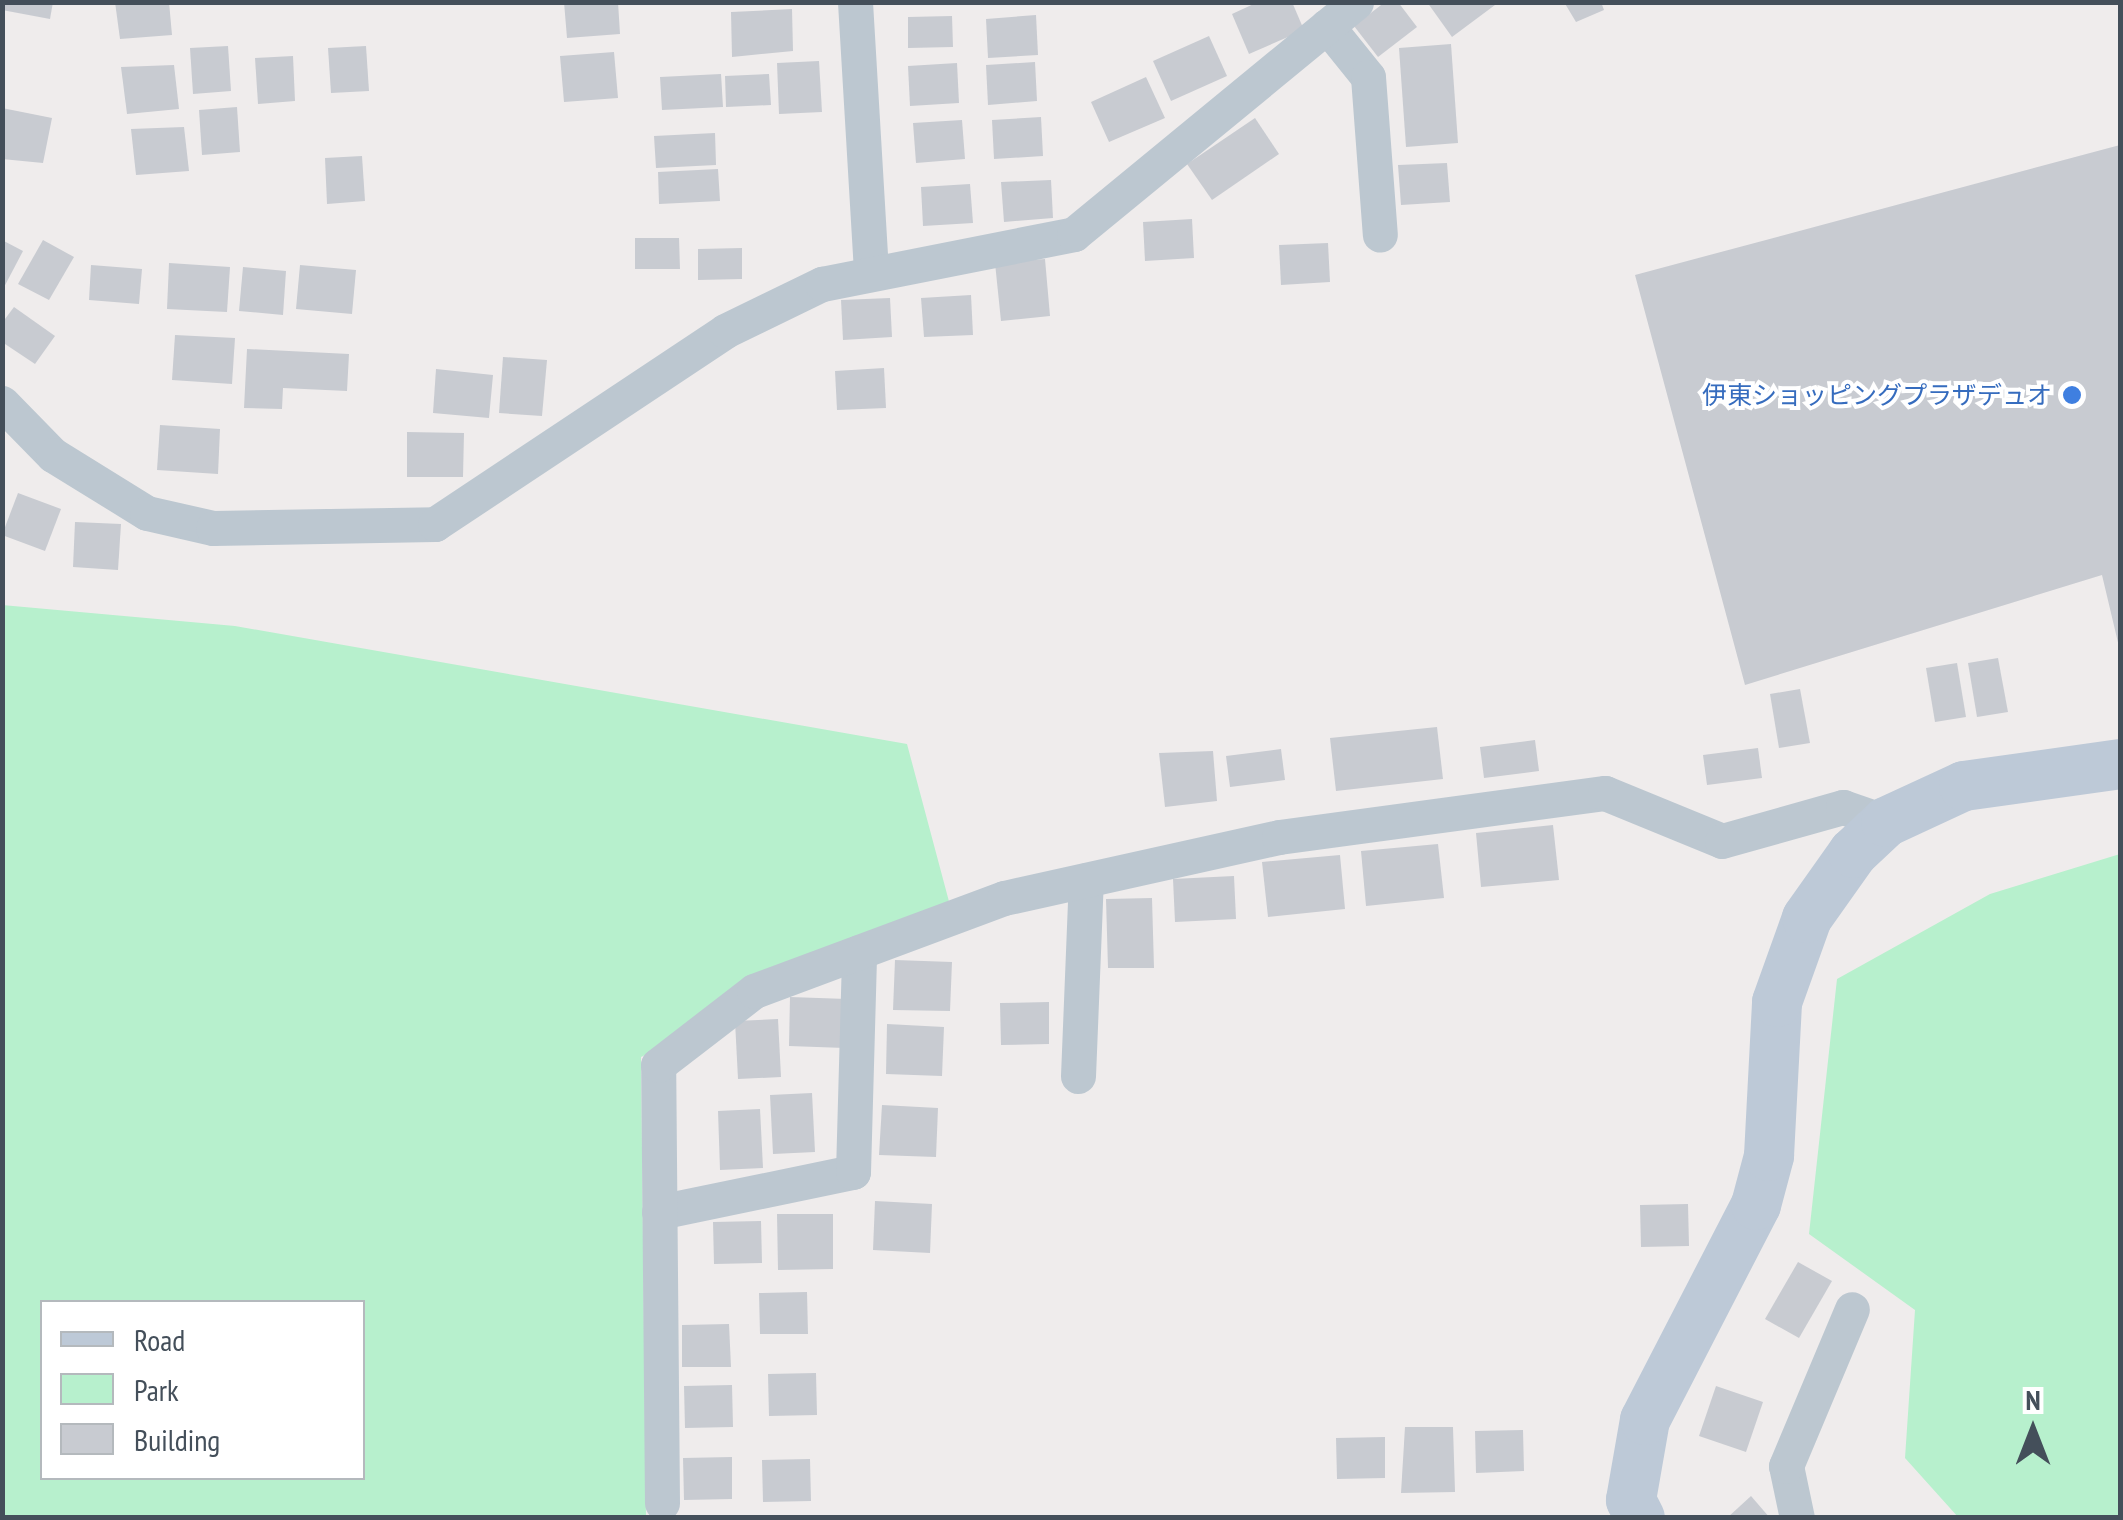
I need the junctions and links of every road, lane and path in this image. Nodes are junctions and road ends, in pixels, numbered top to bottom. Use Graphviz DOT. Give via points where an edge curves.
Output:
graph roads {
  1 [pos="855,2"];
  2 [pos="1356,2"];
  3 [pos="1327,26"];
  4 [pos="1380,235"];
  5 [pos="872,274"];
  6 [pos="2,403"];
  7 [pos="2120,764"];
  8 [pos="1886,822"];
  9 [pos="1086,880"];
  10 [pos="859,952"];
  11 [pos="1078,1076"];
  12 [pos="659,1212"];
  13 [pos="1852,1308"];
  14 [pos="662,1503"];
  15 [pos="1640,1518"];
  16 [pos="1797,1518"];
  1 -- 5 [label="street"];
  2 -- 3 [label="street"];
  3 -- 4 [label="street" via="1368,77"];
  3 -- 5 [label="street" via="1074,234"];
  5 -- 6 [label="street" via="822,284 725,331 435,524 212,528 146,513 54,455"];
  7 -- 8 [label="street" via="1964,786"];
  8 -- 9 [label="street" via="1843,807 1722,841 1605,793 1280,837"];
  8 -- 15 [label="street" via="1853,852 1807,918 1777,1002 1769,1156 1756,1205 1645,1420 1632,1500"];
  9 -- 10 [label="street" via="1004,898"];
  9 -- 11 [label="street"];
  10 -- 12 [label="street" via="754,991 658,1065"];
  10 -- 12 [label="street" via="853,1172"];
  12 -- 14 [label="street"];
  13 -- 16 [label="street" via="1786,1466"];
}
